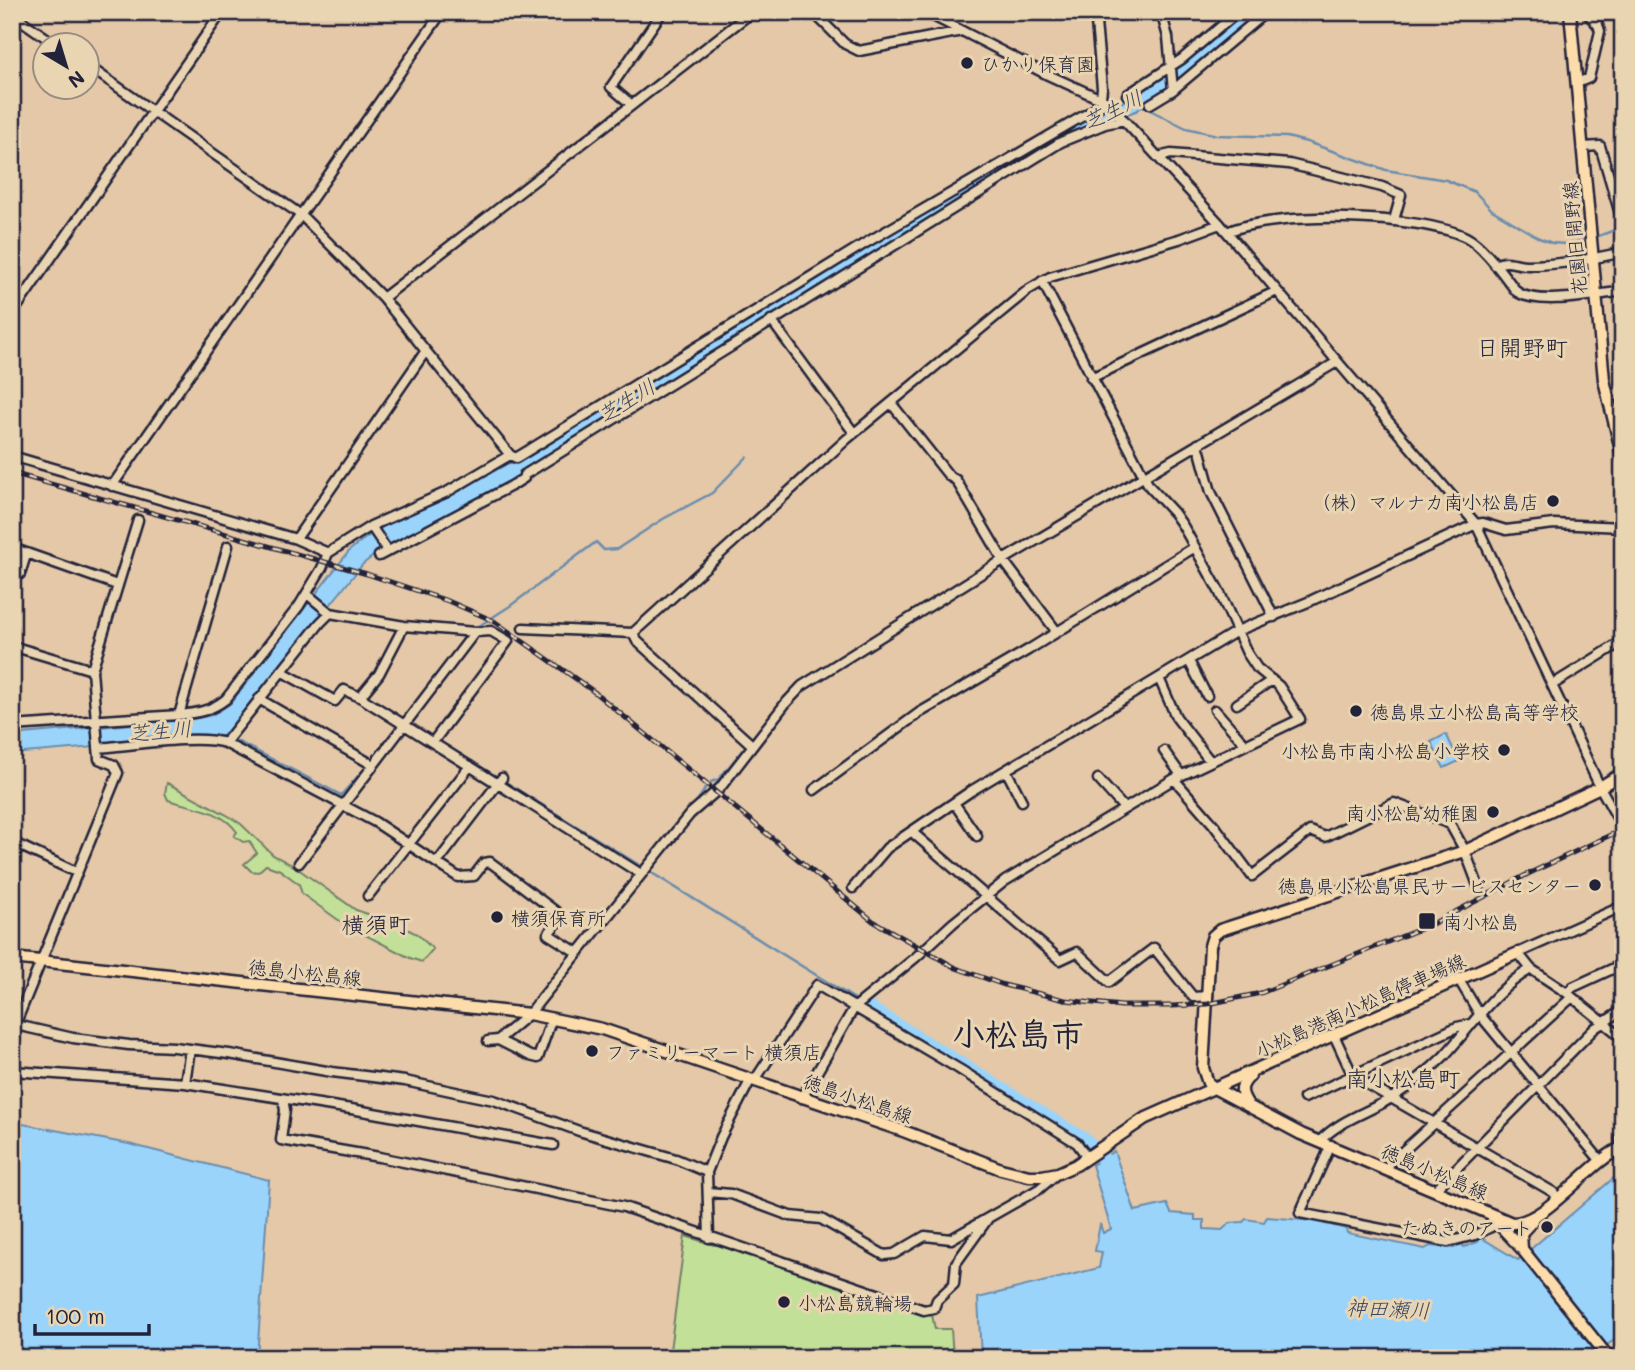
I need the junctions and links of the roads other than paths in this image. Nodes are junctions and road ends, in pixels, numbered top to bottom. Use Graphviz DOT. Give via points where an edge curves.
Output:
graph roads {
  1 [pos="222,12"];
  2 [pos="442,12"];
  3 [pos="662,12"];
  4 [pos="752,12"];
  5 [pos="813,12"];
  6 [pos="925,12"];
  7 [pos="1095,12"];
  8 [pos="1161,12"];
  9 [pos="1238,12"];
  10 [pos="1266,12"];
  11 [pos="1570,12"];
  12 [pos="1586,12"];
  13 [pos="12,14"];
  14 [pos="38,32"];
  15 [pos="962,32"];
  16 [pos="1170,68"];
  17 [pos="102,76"];
  18 [pos="1577,83"];
  19 [pos="1173,89"];
  20 [pos="1127,95"];
  21 [pos="1105,97"];
  22 [pos="1150,104"];
  23 [pos="632,105"];
  24 [pos="153,112"];
  25 [pos="1123,118"];
  26 [pos="1583,147"];
  27 [pos="1158,157"];
  28 [pos="301,215"];
  29 [pos="1394,220"];
  30 [pos="1220,224"];
  31 [pos="1623,224"];
  32 [pos="1227,232"];
  33 [pos="1623,252"];
  34 [pos="1593,258"];
  35 [pos="1495,265"];
  36 [pos="1042,281"];
  37 [pos="1278,290"];
  38 [pos="1623,294"];
  39 [pos="1596,295"];
  40 [pos="383,298"];
  41 [pos="12,314"];
  42 [pos="771,320"];
  43 [pos="425,352"];
  44 [pos="1337,362"];
  45 [pos="1091,378"];
  46 [pos="891,403"];
  47 [pos="855,433"];
  48 [pos="1198,444"];
  49 [pos="510,455"];
  50 [pos="12,456"];
  51 [pos="1623,458"];
  52 [pos="1143,476"];
  53 [pos="112,486"];
  54 [pos="138,520"];
  55 [pos="1476,524"];
  56 [pos="372,527"];
  57 [pos="1623,527"];
  58 [pos="296,539"];
  59 [pos="228,546"];
  60 [pos="1195,547"];
  61 [pos="12,548"];
  62 [pos="386,549"];
  63 [pos="328,552"];
  64 [pos="26,555"];
  65 [pos="379,556"];
  66 [pos="1002,558"];
  67 [pos="12,572"];
  68 [pos="117,585"];
  69 [pos="308,595"];
  70 [pos="329,613"];
  71 [pos="1274,617"];
  72 [pos="404,626"];
  73 [pos="523,628"];
  74 [pos="1237,631"];
  75 [pos="475,632"];
  76 [pos="1057,632"];
  77 [pos="633,633"];
  78 [pos="1623,641"];
  79 [pos="12,646"];
  80 [pos="1189,661"];
  81 [pos="92,670"];
  82 [pos="281,671"];
  83 [pos="1158,678"];
  84 [pos="1272,680"];
  85 [pos="1552,685"];
  86 [pos="1207,696"];
  87 [pos="360,697"];
  88 [pos="259,699"];
  89 [pos="1237,705"];
  90 [pos="1215,710"];
  91 [pos="179,715"];
  92 [pos="402,722"];
  93 [pos="94,723"];
  94 [pos="12,726"];
  95 [pos="228,739"];
  96 [pos="434,740"];
  97 [pos="750,743"];
  98 [pos="1245,744"];
  99 [pos="97,747"];
  100 [pos="1164,751"];
  101 [pos="1210,761"];
  102 [pos="469,762"];
  103 [pos="370,764"];
  104 [pos="1006,771"];
  105 [pos="1623,773"];
  106 [pos="1177,777"];
  107 [pos="1098,779"];
  108 [pos="500,781"];
  109 [pos="1600,787"];
  110 [pos="814,790"];
  111 [pos="1022,801"];
  112 [pos="954,803"];
  113 [pos="342,804"];
  114 [pos="1124,808"];
  115 [pos="1623,828"];
  116 [pos="912,832"];
  117 [pos="977,836"];
  118 [pos="12,842"];
  119 [pos="409,844"];
  120 [pos="1465,850"];
  121 [pos="299,863"];
  122 [pos="437,863"];
  123 [pos="76,872"];
  124 [pos="643,872"];
  125 [pos="853,888"];
  126 [pos="1479,888"];
  127 [pos="368,896"];
  128 [pos="986,896"];
  129 [pos="1623,906"];
  130 [pos="578,953"];
  131 [pos="1518,953"];
  132 [pos="12,958"];
  133 [pos="40,961"];
  134 [pos="1623,964"];
  135 [pos="1531,969"];
  136 [pos="1459,980"];
  137 [pos="1569,995"];
  138 [pos="1209,996"];
  139 [pos="856,1007"];
  140 [pos="1623,1010"];
  141 [pos="529,1014"];
  142 [pos="1480,1015"];
  143 [pos="552,1018"];
  144 [pos="1602,1021"];
  145 [pos="14,1024"];
  146 [pos="1471,1024"];
  147 [pos="1334,1035"];
  148 [pos="1623,1038"];
  149 [pos="498,1040"];
  150 [pos="488,1041"];
  151 [pos="190,1049"];
  152 [pos="1511,1053"];
  153 [pos="1203,1068"];
  154 [pos="12,1071"];
  155 [pos="1256,1071"];
  156 [pos="1353,1076"];
  157 [pos="753,1079"];
  158 [pos="185,1083"];
  159 [pos="1539,1085"];
  160 [pos="1216,1089"];
  161 [pos="803,1098"];
  162 [pos="1304,1098"];
  163 [pos="1392,1098"];
  164 [pos="284,1099"];
  165 [pos="1190,1099"];
  166 [pos="1249,1107"];
  167 [pos="1434,1122"];
  168 [pos="1623,1134"];
  169 [pos="1326,1143"];
  170 [pos="553,1145"];
  171 [pos="1477,1147"];
  172 [pos="1622,1147"];
  173 [pos="1088,1156"];
  174 [pos="1600,1160"];
  175 [pos="1387,1170"];
  176 [pos="707,1172"];
  177 [pos="1058,1172"];
  178 [pos="1435,1190"];
  179 [pos="708,1192"];
  180 [pos="1558,1198"];
  181 [pos="1487,1213"];
  182 [pos="1539,1215"];
  183 [pos="987,1220"];
  184 [pos="1499,1223"];
  185 [pos="709,1238"];
  186 [pos="1523,1251"];
  187 [pos="1607,1355"];
  1 -- 24 [label="street"];
  2 -- 28 [label="street"];
  3 -- 23 [label="street" via="611,87"];
  4 -- 23 [label="street"];
  5 -- 15 [label="street" via="852,50 859,51"];
  6 -- 15 [label="street"];
  7 -- 21 [label="street"];
  8 -- 16 [label="street"];
  9 -- 16 [label="street"];
  10 -- 19 [label="street"];
  11 -- 18 [label="main road, 花園日開野線"];
  12 -- 18 [label="street" via="1600,31 1589,78"];
  13 -- 14 [label="street"];
  15 -- 21 [label="street"];
  16 -- 19 [label="street"];
  16 -- 20 [label="street"];
  17 -- 24 [label="street"];
  18 -- 26 [label="main road, 花園日開野線"];
  19 -- 22 [label="street"];
  21 -- 25 [label="street"];
  21 -- 49 [label="street" via="516,458"];
  23 -- 40 [label="street"];
  24 -- 28 [label="street"];
  24 -- 41 [label="street"];
  25 -- 27 [label="street"];
  25 -- 42 [label="street" via="1061,142"];
  26 -- 31 [label="street" via="1600,146"];
  26 -- 34 [label="main road, 花園日開野線"];
  27 -- 29 [label="street" via="1171,154 1289,164 1382,187 1401,195"];
  27 -- 30 [label="street"];
  28 -- 40 [label="street"];
  28 -- 53 [label="street"];
  29 -- 32 [label="street" via="1274,220"];
  29 -- 35 [label="street" via="1468,238"];
  30 -- 32 [label="street"];
  30 -- 36 [label="street"];
  32 -- 37 [label="street"];
  33 -- 34 [label="street"];
  34 -- 35 [label="street"];
  34 -- 39 [label="main road, 花園日開野線"];
  35 -- 39 [label="street" via="1524,296"];
  36 -- 45 [label="street"];
  36 -- 46 [label="street"];
  37 -- 44 [label="street"];
  37 -- 45 [label="street"];
  38 -- 39 [label="street"];
  39 -- 51 [label="main road, 花園日開野線" via="1604,380"];
  40 -- 43 [label="street"];
  42 -- 47 [label="street"];
  42 -- 62 [label="street" via="544,461 513,485"];
  43 -- 49 [label="street"];
  43 -- 58 [label="street"];
  44 -- 48 [label="street"];
  44 -- 55 [label="street"];
  45 -- 52 [label="street"];
  46 -- 47 [label="street"];
  46 -- 66 [label="street" via="956,480"];
  47 -- 77 [label="street"];
  48 -- 52 [label="street"];
  48 -- 71 [label="street" via="1212,492"];
  49 -- 56 [label="street" via="447,492"];
  50 -- 53 [label="street"];
  52 -- 60 [label="street"];
  52 -- 66 [label="street"];
  53 -- 58 [label="street"];
  54 -- 68 [label="street"];
  55 -- 57 [label="street" via="1506,530 1554,524"];
  55 -- 71 [label="street"];
  55 -- 85 [label="street"];
  56 -- 62 [label="street"];
  56 -- 63 [label="street"];
  58 -- 63 [label="street"];
  59 -- 91 [label="street"];
  60 -- 74 [label="street"];
  60 -- 76 [label="street"];
  61 -- 64 [label="street"];
  62 -- 65 [label="street"];
  63 -- 69 [label="street"];
  64 -- 67 [label="street" via="20,574"];
  64 -- 68 [label="street"];
  66 -- 76 [label="street"];
  66 -- 97 [label="street" via="802,687"];
  68 -- 81 [label="street"];
  69 -- 70 [label="street"];
  69 -- 91 [label="street" via="226,699 200,713"];
  70 -- 72 [label="street"];
  70 -- 82 [label="street"];
  71 -- 74 [label="street"];
  72 -- 75 [label="street"];
  72 -- 87 [label="street" via="379,674"];
  73 -- 77 [label="street"];
  74 -- 80 [label="street"];
  74 -- 84 [label="street" via="1257,668"];
  75 -- 92 [label="street"];
  75 -- 96 [label="street" via="491,631 508,641"];
  76 -- 110 [label="street" via="919,713"];
  77 -- 97 [label="street"];
  78 -- 85 [label="street"];
  79 -- 81 [label="street"];
  80 -- 83 [label="street"];
  80 -- 86 [label="street"];
  81 -- 93 [label="street"];
  82 -- 87 [label="street" via="335,701 344,690"];
  82 -- 88 [label="street"];
  83 -- 101 [label="street" via="1176,717"];
  83 -- 104 [label="street"];
  84 -- 89 [label="street"];
  84 -- 98 [label="street" via="1300,719"];
  85 -- 109 [label="street"];
  87 -- 92 [label="street"];
  88 -- 95 [label="street"];
  88 -- 103 [label="street"];
  90 -- 98 [label="street"];
  91 -- 93 [label="street"];
  92 -- 96 [label="street"];
  92 -- 103 [label="street"];
  93 -- 94 [label="street"];
  93 -- 99 [label="street"];
  95 -- 99 [label="street"];
  95 -- 113 [label="street"];
  96 -- 102 [label="street"];
  97 -- 124 [label="street" via="720,788 690,814"];
  98 -- 101 [label="street"];
  99 -- 123 [label="street" via="99,759 114,765 117,773"];
  100 -- 106 [label="street"];
  101 -- 106 [label="street"];
  102 -- 108 [label="street"];
  102 -- 119 [label="street"];
  103 -- 113 [label="street"];
  104 -- 111 [label="street"];
  104 -- 112 [label="street"];
  105 -- 109 [label="main road"];
  106 -- 114 [label="street"];
  106 -- 120 [label="street" via="1251,876 1310,831 1325,837 1394,803 1450,824"];
  107 -- 114 [label="street"];
  108 -- 122 [label="street"];
  108 -- 124 [label="street"];
  109 -- 115 [label="street"];
  109 -- 120 [label="main road"];
  112 -- 116 [label="street"];
  112 -- 117 [label="street"];
  113 -- 119 [label="street"];
  113 -- 121 [label="street"];
  114 -- 128 [label="street"];
  116 -- 125 [label="street" via="887,848"];
  116 -- 128 [label="street"];
  118 -- 123 [label="street"];
  119 -- 122 [label="street"];
  119 -- 127 [label="street"];
  120 -- 126 [label="street"];
  120 -- 138 [label="main road" via="1220,930 1210,946"];
  122 -- 130 [label="street" via="465,878 490,862 559,914 561,919 548,934"];
  123 -- 133 [label="street"];
  124 -- 130 [label="street"];
  128 -- 138 [label="street" via="1060,960 1077,952 1106,981 1154,948 1193,997"];
  128 -- 139 [label="street"];
  129 -- 131 [label="street"];
  130 -- 141 [label="street"];
  131 -- 135 [label="street"];
  131 -- 136 [label="main road, 小松島港南小松島停車場線"];
  132 -- 133 [label="main road, 徳島小松島線"];
  133 -- 141 [label="main road, 徳島小松島線"];
  133 -- 145 [label="street"];
  134 -- 137 [label="street" via="1573,987"];
  135 -- 137 [label="street"];
  135 -- 142 [label="street"];
  136 -- 142 [label="street"];
  136 -- 147 [label="main road, 小松島港南小松島停車場線"];
  137 -- 144 [label="street"];
  137 -- 152 [label="street"];
  138 -- 153 [label="main road"];
  139 -- 157 [label="street" via="817,985"];
  139 -- 161 [label="street"];
  139 -- 173 [label="street" via="1077,1143"];
  140 -- 144 [label="street"];
  141 -- 143 [label="main road, 徳島小松島線"];
  141 -- 149 [label="street"];
  142 -- 146 [label="street"];
  142 -- 152 [label="street"];
  143 -- 149 [label="street" via="538,1058"];
  143 -- 157 [label="main road, 徳島小松島線" via="603,1029"];
  144 -- 148 [label="street"];
  144 -- 159 [label="street"];
  145 -- 151 [label="street" via="73,1038"];
  146 -- 156 [label="street"];
  146 -- 163 [label="street" via="1443,1057"];
  147 -- 155 [label="main road, 小松島港南小松島停車場線"];
  147 -- 156 [label="street"];
  149 -- 150 [label="street"];
  151 -- 158 [label="street"];
  151 -- 176 [label="street" via="405,1081 494,1100"];
  152 -- 159 [label="street"];
  152 -- 167 [label="street"];
  153 -- 160 [label="main road" via="1208,1083"];
  153 -- 165 [label="main road"];
  154 -- 158 [label="street"];
  155 -- 160 [label="main road, 小松島港南小松島停車場線"];
  155 -- 166 [label="main road" via="1241,1087"];
  156 -- 162 [label="street"];
  156 -- 163 [label="street"];
  157 -- 161 [label="main road, 徳島小松島線"];
  157 -- 176 [label="street"];
  158 -- 164 [label="street"];
  159 -- 171 [label="street"];
  159 -- 174 [label="street"];
  160 -- 165 [label="main road, 徳島小松島線"];
  160 -- 166 [label="main road, 徳島小松島線"];
  161 -- 177 [label="main road, 徳島小松島線" via="1001,1169 1029,1176"];
  163 -- 167 [label="street"];
  163 -- 169 [label="street" via="1328,1132"];
  164 -- 170 [label="street"];
  164 -- 185 [label="street" via="281,1140 624,1207"];
  165 -- 173 [label="main road, 徳島小松島線" via="1144,1119"];
  166 -- 169 [label="main road, 徳島小松島線"];
  167 -- 171 [label="street"];
  167 -- 175 [label="street"];
  168 -- 172 [label="street"];
  169 -- 175 [label="main road, 徳島小松島線"];
  169 -- 184 [label="street" via="1300,1213 1447,1242"];
  171 -- 178 [label="street"];
  171 -- 180 [label="street"];
  172 -- 174 [label="main road"];
  173 -- 177 [label="main road, 徳島小松島線"];
  174 -- 180 [label="main road"];
  175 -- 178 [label="main road, 徳島小松島線"];
  176 -- 179 [label="street"];
  177 -- 183 [label="street"];
  178 -- 181 [label="main road, 徳島小松島線"];
  179 -- 183 [label="street" via="731,1194 790,1216 821,1219 884,1255 925,1236 951,1239"];
  179 -- 185 [label="street"];
  180 -- 182 [label="main road"];
  181 -- 182 [label="main road, 徳島小松島線" via="1512,1223"];
  181 -- 184 [label="main road"];
  182 -- 186 [label="main road" via="1521,1233"];
  183 -- 185 [label="street" via="956,1263 954,1284 934,1308 924,1310"];
  184 -- 186 [label="main road"];
  186 -- 187 [label="main road"];
}
